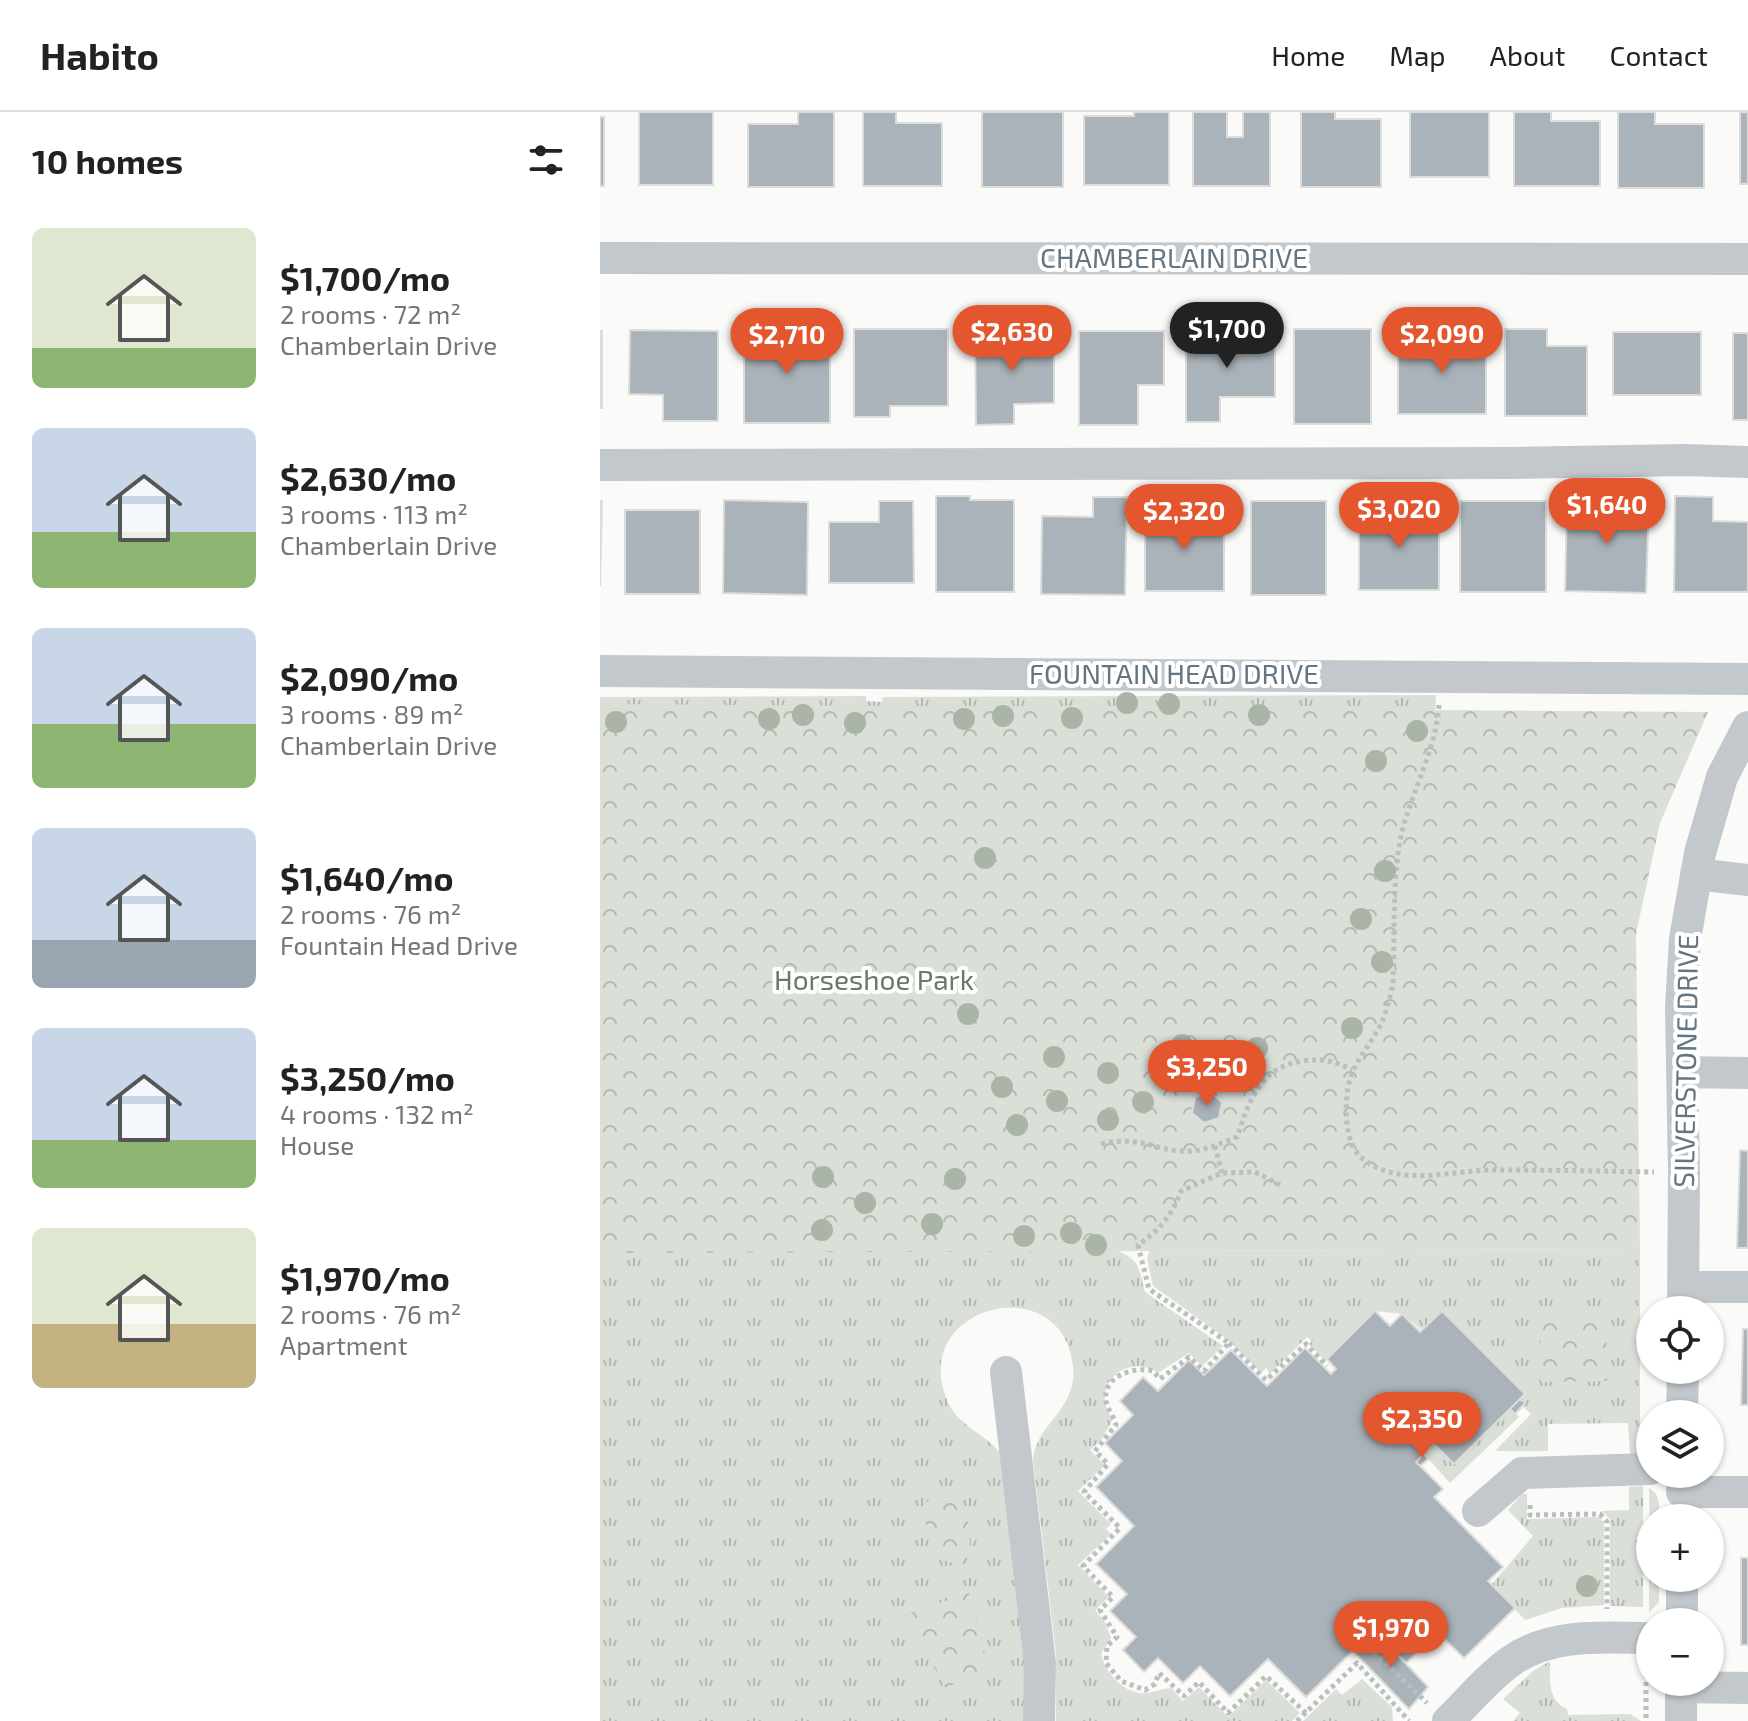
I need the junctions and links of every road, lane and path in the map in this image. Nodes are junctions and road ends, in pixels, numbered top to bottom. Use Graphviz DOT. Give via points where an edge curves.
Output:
graph roads {
  1 [pos="600,258"];
  2 [pos="1748,259"];
  3 [pos="1748,462"];
  4 [pos="600,465"];
  5 [pos="600,671"];
  6 [pos="1442,676"];
  7 [pos="1748,679"];
  8 [pos="1748,727"];
  9 [pos="1696,874"];
  10 [pos="1748,880"];
  11 [pos="1352,1070"];
  12 [pos="1682,1072"];
  13 [pos="1748,1073"];
  14 [pos="1101,1144"];
  15 [pos="1215,1146"];
  16 [pos="1222,1173"];
  17 [pos="1684,1173"];
  18 [pos="1280,1185"];
  19 [pos="1748,1287"];
  20 [pos="1684,1296"];
  21 [pos="1696,1296"];
  22 [pos="1229,1343"];
  23 [pos="1327,1366"];
  24 [pos="1006,1372"];
  25 [pos="1636,1469"];
  26 [pos="1530,1491"];
  27 [pos="1748,1492"];
  28 [pos="1682,1495"];
  29 [pos="1478,1511"];
  30 [pos="1594,1610"];
  31 [pos="1636,1645"];
  32 [pos="1368,1646"];
  33 [pos="1724,1687"];
  34 [pos="1748,1688"];
  35 [pos="1647,1696"];
  36 [pos="1681,1696"];
  37 [pos="1306,1713"];
  38 [pos="1435,1717"];
  39 [pos="1039,1721"];
  40 [pos="1297,1721"];
  41 [pos="1409,1721"];
  42 [pos="1646,1721"];
  43 [pos="1681,1721"];
  1 -- 2 [label="street, CHAMBERLAIN DRIVE"];
  3 -- 4 [label="street"];
  5 -- 6 [label="street, FOUNTAIN HEAD DRIVE"];
  6 -- 7 [label="street, FOUNTAIN HEAD DRIVE"];
  6 -- 11 [label="path" via="1439,716 1400,840 1389,1005"];
  8 -- 9 [label="street, SILVERSTONE DRIVE" via="1722,777"];
  9 -- 10 [label="street"];
  9 -- 12 [label="street, SILVERSTONE DRIVE" via="1685,939"];
  11 -- 15 [label="path" via="1319,1058 1276,1068 1249,1102 1237,1137"];
  11 -- 17 [label="path" via="1349,1138 1367,1162 1389,1172"];
  12 -- 13 [label="street"];
  12 -- 17 [label="street, SILVERSTONE DRIVE"];
  14 -- 15 [label="path" via="1120,1139 1194,1151"];
  15 -- 16 [label="path"];
  16 -- 18 [label="path" via="1255,1172"];
  16 -- 22 [label="path" via="1181,1191 1158,1231 1138,1245 1149,1289"];
  17 -- 20 [label="street, SILVERSTONE DRIVE"];
  19 -- 21 [label="street"];
  22 -- 23 [label="path" via="1266,1380 1306,1344"];
  22 -- 37 [label="path" via="1204,1371 1189,1357 1160,1379 1153,1371 1134,1369 1110,1384 1105,1400 1116,1425 1095,1451 1108,1464 1084,1492 1120,1528 1083,1566 1113,1597 1100,1610 1117,1637 1107,1646 1106,1663 1121,1681 1145,1690 1159,1673 1184,1696 1199,1682 1228,1713 1266,1676"];
  24 -- 39 [label="street" via="1040,1663"];
  25 -- 29 [label="street" via="1522,1473"];
  26 -- 30 [label="path" via="1530,1515 1600,1514 1607,1522 1607,1610"];
  27 -- 28 [label="street"];
  31 -- 38 [label="street" via="1579,1638 1541,1644"];
  32 -- 38 [label="path"];
  33 -- 34 [label="street"];
  35 -- 42 [label="path"];
  36 -- 43 [label="street"];
  37 -- 40 [label="path"];
  37 -- 41 [label="path" via="1357,1663"];
}
